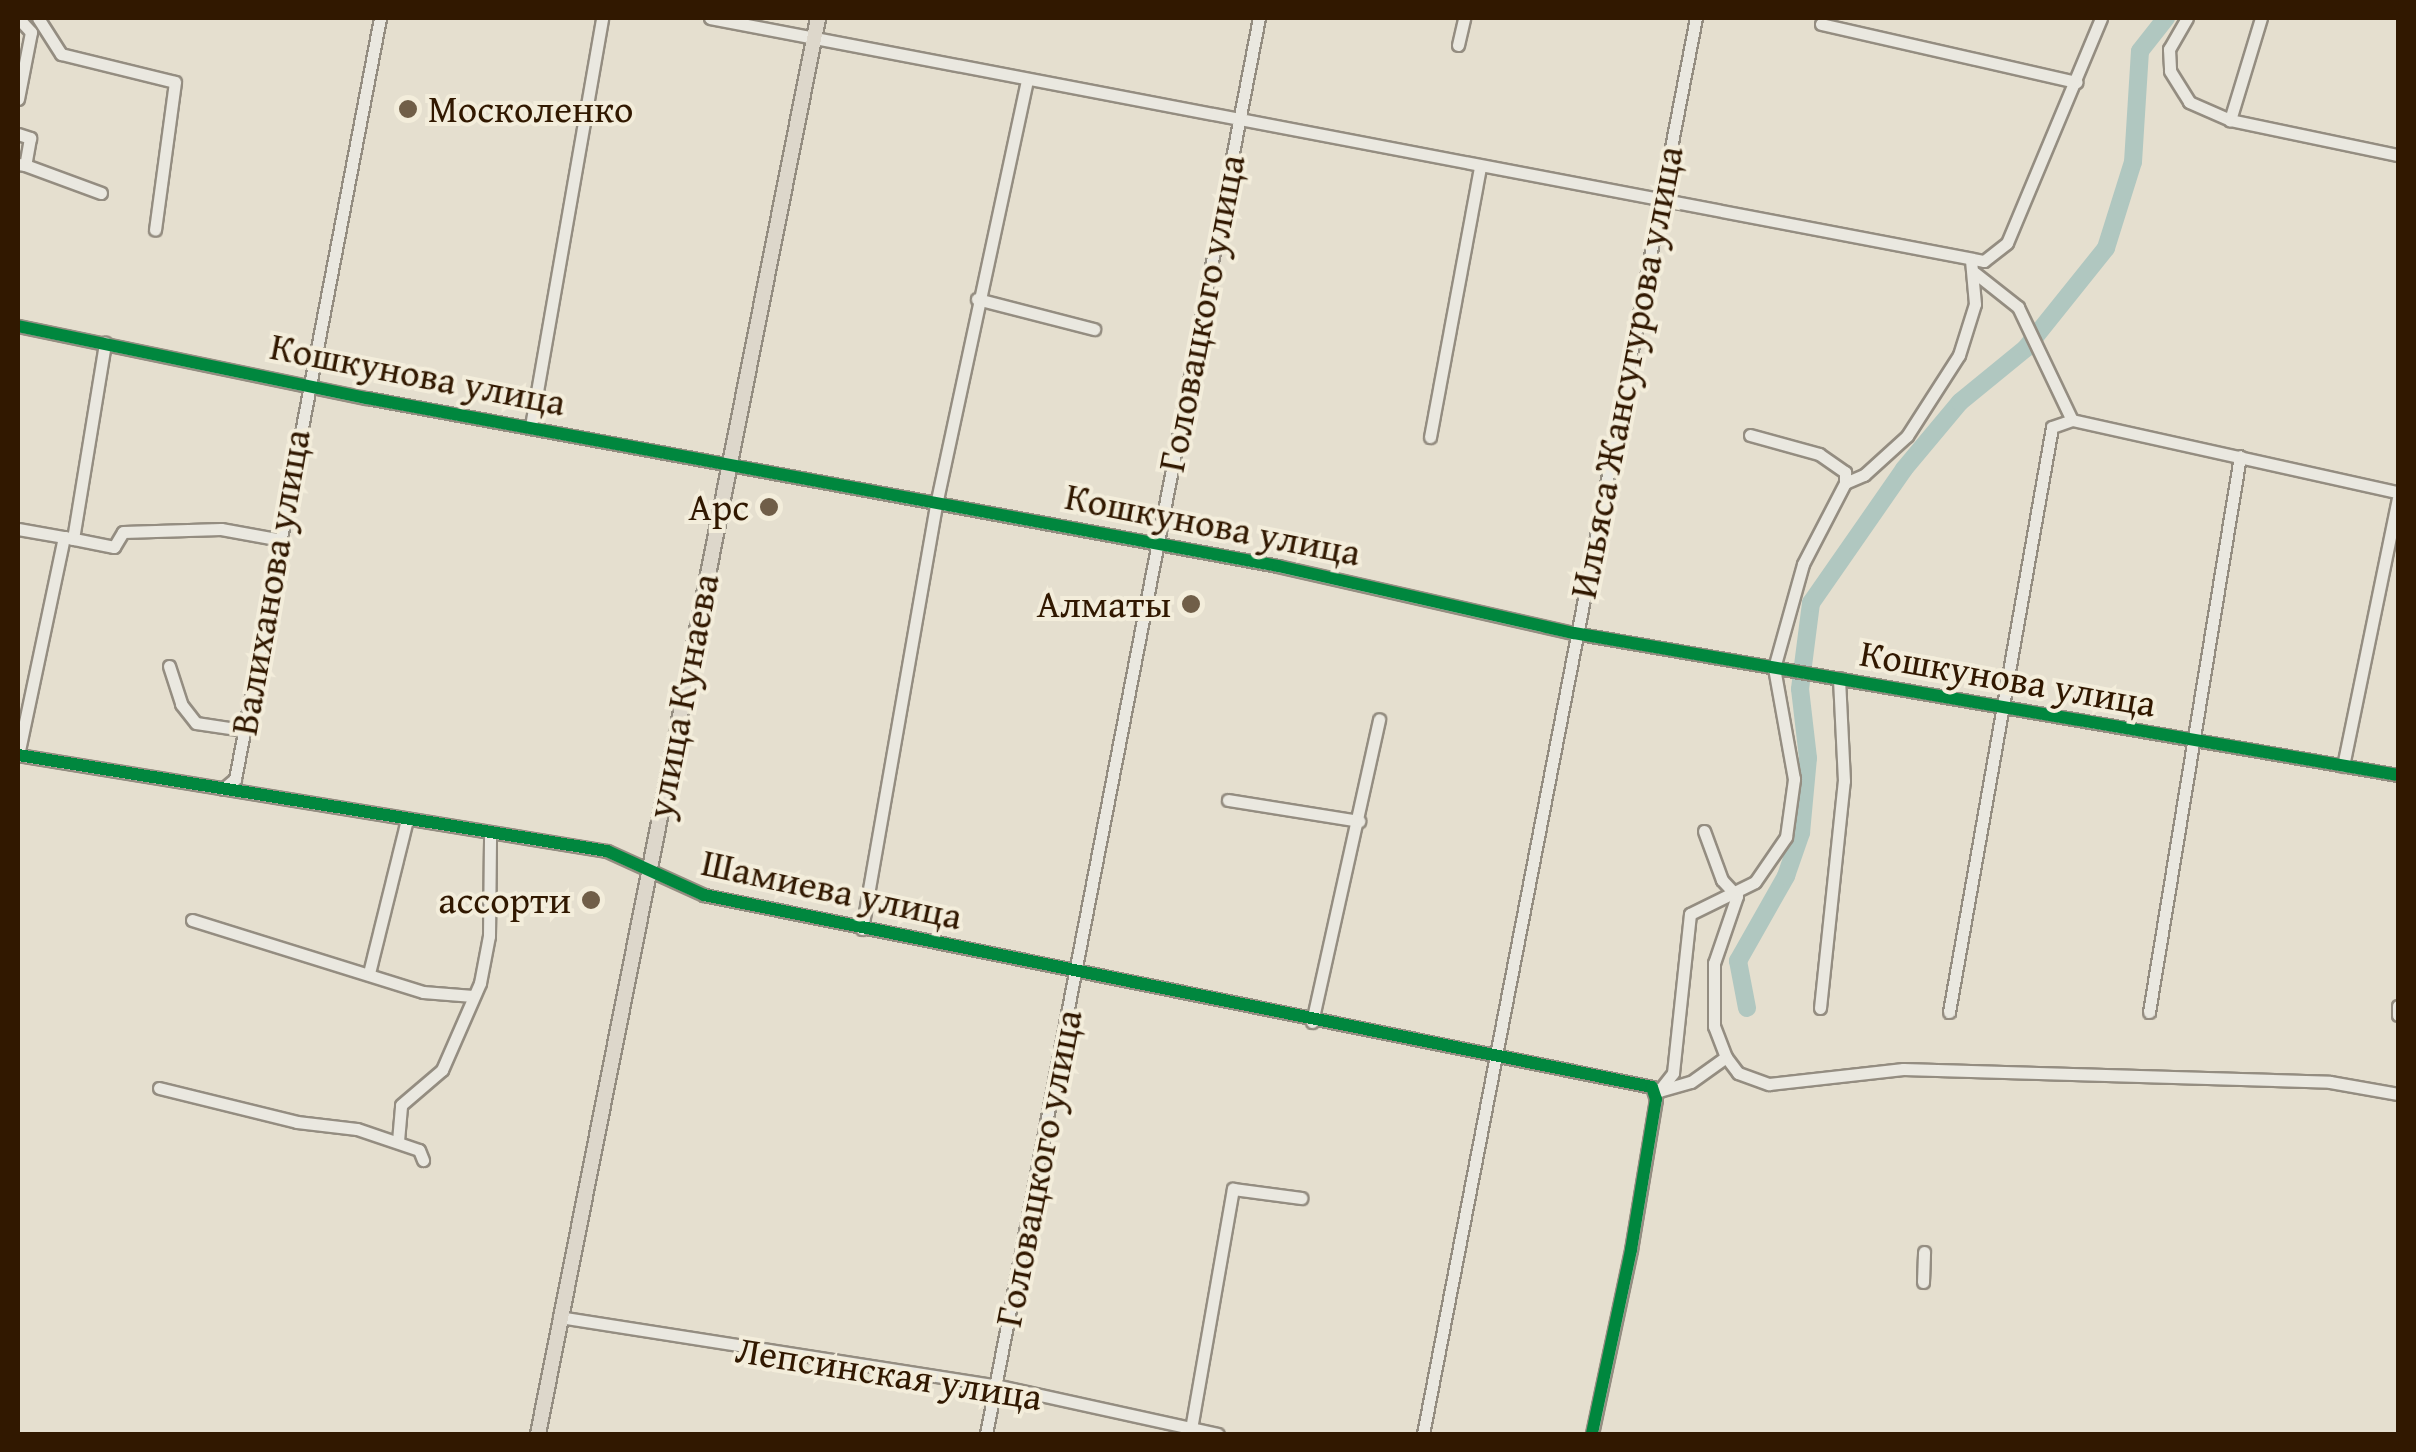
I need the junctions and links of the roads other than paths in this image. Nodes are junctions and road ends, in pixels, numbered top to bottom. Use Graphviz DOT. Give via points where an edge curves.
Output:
graph roads {
  1 [pos="18,18"];
  2 [pos="38,18"];
  3 [pos="380,18"];
  4 [pos="602,18"];
  5 [pos="710,18"];
  6 [pos="818,18"];
  7 [pos="1259,18"];
  8 [pos="1464,18"];
  9 [pos="1696,18"];
  10 [pos="2101,18"];
  11 [pos="2187,18"];
  12 [pos="2262,18"];
  13 [pos="1821,24"];
  14 [pos="814,38"];
  15 [pos="1458,45"];
  16 [pos="1028,80"];
  17 [pos="2077,82"];
  18 [pos="18,99"];
  19 [pos="2230,120"];
  20 [pos="1239,122"];
  21 [pos="18,134"];
  22 [pos="2398,155"];
  23 [pos="21,164"];
  24 [pos="1480,168"];
  25 [pos="101,192"];
  26 [pos="1660,202"];
  27 [pos="155,230"];
  28 [pos="1973,267"];
  29 [pos="977,300"];
  30 [pos="18,326"];
  31 [pos="1094,329"];
  32 [pos="105,343"];
  33 [pos="307,382"];
  34 [pos="2072,420"];
  35 [pos="530,426"];
  36 [pos="1750,434"];
  37 [pos="1430,437"];
  38 [pos="2240,456"];
  39 [pos="728,462"];
  40 [pos="1845,482"];
  41 [pos="2398,496"];
  42 [pos="936,500"];
  43 [pos="18,529"];
  44 [pos="69,538"];
  45 [pos="276,539"];
  46 [pos="1155,542"];
  47 [pos="1574,633"];
  48 [pos="170,666"];
  49 [pos="1780,670"];
  50 [pos="1839,678"];
  51 [pos="1998,710"];
  52 [pos="1379,719"];
  53 [pos="243,730"];
  54 [pos="2194,742"];
  55 [pos="18,755"];
  56 [pos="2342,766"];
  57 [pos="2398,775"];
  58 [pos="222,789"];
  59 [pos="1228,800"];
  60 [pos="408,819"];
  61 [pos="1359,821"];
  62 [pos="1704,831"];
  63 [pos="490,832"];
  64 [pos="648,872"];
  65 [pos="1737,896"];
  66 [pos="192,920"];
  67 [pos="862,929"];
  68 [pos="1076,971"];
  69 [pos="368,973"];
  70 [pos="473,996"];
  71 [pos="2398,1006"];
  72 [pos="1820,1008"];
  73 [pos="1949,1012"];
  74 [pos="2149,1012"];
  75 [pos="2398,1015"];
  76 [pos="1312,1022"];
  77 [pos="1492,1057"];
  78 [pos="1726,1057"];
  79 [pos="158,1088"];
  80 [pos="1655,1089"];
  81 [pos="2398,1094"];
  82 [pos="398,1141"];
  83 [pos="423,1160"];
  84 [pos="1301,1198"];
  85 [pos="1924,1252"];
  86 [pos="1923,1282"];
  87 [pos="559,1317"];
  88 [pos="996,1386"];
  89 [pos="1191,1429"];
  90 [pos="538,1434"];
  91 [pos="986,1434"];
  92 [pos="1218,1434"];
  93 [pos="1423,1434"];
  94 [pos="1592,1434"];
  1 -- 18 [label="street" via="31,32"];
  2 -- 27 [label="street" via="61,54 175,82"];
  3 -- 33 [label="street, Валиханова улица"];
  4 -- 35 [label="street"];
  5 -- 14 [label="street"];
  6 -- 14 [label="main road, улица Кунаева"];
  7 -- 20 [label="street, Головацкого улица"];
  8 -- 15 [label="street"];
  9 -- 26 [label="street, Ильяса Жансугурова улица"];
  10 -- 17 [label="street"];
  11 -- 19 [label="street" via="2170,48 2170,70 2188,102"];
  12 -- 19 [label="street"];
  13 -- 17 [label="street"];
  14 -- 16 [label="street"];
  14 -- 39 [label="main road, улица Кунаева"];
  16 -- 20 [label="street"];
  16 -- 29 [label="street"];
  17 -- 28 [label="street" via="2007,243"];
  19 -- 22 [label="street"];
  20 -- 24 [label="street"];
  20 -- 46 [label="street, Головацкого улица"];
  21 -- 23 [label="street" via="30,138"];
  23 -- 25 [label="street"];
  24 -- 26 [label="street"];
  24 -- 37 [label="street"];
  26 -- 28 [label="street"];
  26 -- 47 [label="street, Ильяса Жансугурова улица"];
  28 -- 34 [label="street" via="2018,307"];
  28 -- 40 [label="street" via="1975,304 1959,356 1907,436 1864,475"];
  29 -- 31 [label="street"];
  29 -- 42 [label="street"];
  30 -- 32 [label="street, Кошкунова улица"];
  32 -- 33 [label="street, Кошкунова улица"];
  32 -- 44 [label="street"];
  33 -- 35 [label="street, Кошкунова улица"];
  33 -- 45 [label="street, Валиханова улица"];
  34 -- 38 [label="street"];
  34 -- 51 [label="street" via="2058,421 2048,435"];
  35 -- 39 [label="street, Кошкунова улица"];
  36 -- 40 [label="street" via="1819,454 1845,472"];
  38 -- 41 [label="street"];
  38 -- 54 [label="street"];
  39 -- 42 [label="street, Кошкунова улица"];
  39 -- 64 [label="main road, улица Кунаева"];
  40 -- 49 [label="street" via="1804,564"];
  41 -- 56 [label="street"];
  42 -- 46 [label="street, Кошкунова улица"];
  42 -- 67 [label="street"];
  43 -- 44 [label="street"];
  44 -- 45 [label="street" via="114,547 123,532 222,530"];
  44 -- 55 [label="street"];
  45 -- 53 [label="street, Валиханова улица"];
  46 -- 47 [label="street, Кошкунова улица"];
  46 -- 68 [label="street, Головацкого улица"];
  47 -- 49 [label="street, Кошкунова улица"];
  47 -- 77 [label="street, Ильяса Жансугурова улица"];
  48 -- 53 [label="street" via="181,704 196,723"];
  49 -- 50 [label="street, Кошкунова улица"];
  49 -- 65 [label="street" via="1794,779 1791,816 1773,860"];
  50 -- 51 [label="street, Кошкунова улица"];
  50 -- 72 [label="street" via="1844,781"];
  51 -- 54 [label="street, Кошкунова улица"];
  51 -- 73 [label="street"];
  52 -- 61 [label="street"];
  53 -- 58 [label="street, Валиханова улица" via="235,779"];
  54 -- 56 [label="street, Кошкунова улица"];
  54 -- 74 [label="street"];
  55 -- 58 [label="street, Шамиева улица"];
  56 -- 57 [label="street, Кошкунова улица"];
  58 -- 60 [label="street, Шамиева улица"];
  59 -- 61 [label="street"];
  60 -- 63 [label="street, Шамиева улица"];
  60 -- 69 [label="street"];
  61 -- 76 [label="street"];
  62 -- 65 [label="street" via="1722,880"];
  63 -- 64 [label="street, Шамиева улица" via="607,851"];
  63 -- 70 [label="street" via="489,936"];
  64 -- 67 [label="street, Шамиева улица" via="704,895"];
  64 -- 87 [label="main road, улица Кунаева"];
  65 -- 78 [label="street" via="1714,963 1714,1026"];
  65 -- 80 [label="street" via="1690,914 1673,1073"];
  66 -- 69 [label="street"];
  67 -- 68 [label="street, Шамиева улица"];
  68 -- 76 [label="street, Шамиева улица"];
  68 -- 88 [label="street, Головацкого улица"];
  69 -- 70 [label="street" via="423,992"];
  70 -- 82 [label="street" via="442,1070 400,1104"];
  71 -- 75 [label="street"];
  76 -- 77 [label="street, Шамиева улица"];
  77 -- 80 [label="street, Шамиева улица"];
  77 -- 93 [label="street, Ильяса Жансугурова улица"];
  78 -- 80 [label="street" via="1691,1082"];
  78 -- 81 [label="street" via="1738,1073 1769,1084 1903,1069 2330,1082"];
  79 -- 82 [label="street"];
  80 -- 94 [label="street" via="1631,1250"];
  82 -- 83 [label="street" via="419,1150"];
  84 -- 89 [label="street" via="1234,1190"];
  85 -- 86 [label="street"];
  87 -- 88 [label="street, Лепсинская улица"];
  87 -- 90 [label="main road, улица Кунаева"];
  88 -- 89 [label="street, Лепсинская улица"];
  88 -- 91 [label="street, Головацкого улица"];
  89 -- 92 [label="street, Лепсинская улица"];
}
